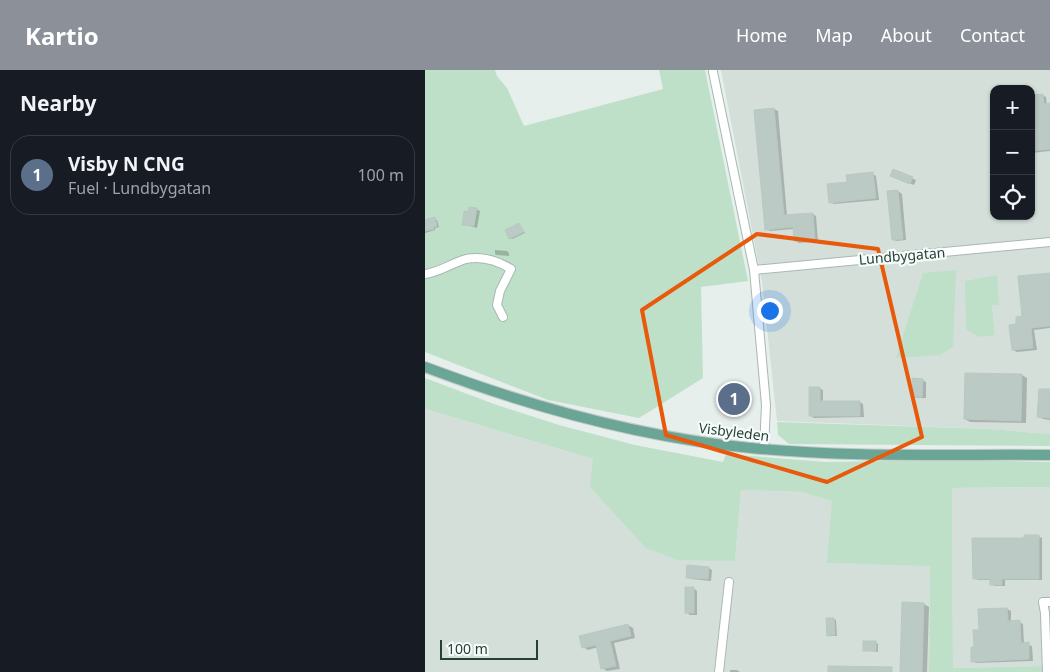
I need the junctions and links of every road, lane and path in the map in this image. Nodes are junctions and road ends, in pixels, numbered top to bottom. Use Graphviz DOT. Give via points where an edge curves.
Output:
graph roads {
  1 [pos="713,72"];
  2 [pos="1050,242"];
  3 [pos="754,270"];
  4 [pos="425,274"];
  5 [pos="503,317"];
  6 [pos="425,367"];
  7 [pos="764,450"];
  8 [pos="1050,455"];
  9 [pos="729,582"];
  10 [pos="1050,602"];
  11 [pos="719,672"];
  12 [pos="1047,672"];
  1 -- 3 [label="street"];
  2 -- 3 [label="street, Lundbygatan"];
  3 -- 7 [label="street" via="766,405"];
  4 -- 5 [label="street" via="466,259 501,262 511,269 497,305"];
  6 -- 7 [label="main road, Visbyleden" via="527,403 597,422 681,439"];
  7 -- 8 [label="main road, Visbyleden"];
  9 -- 11 [label="street"];
  10 -- 12 [label="street" via="1043,602"];
}
